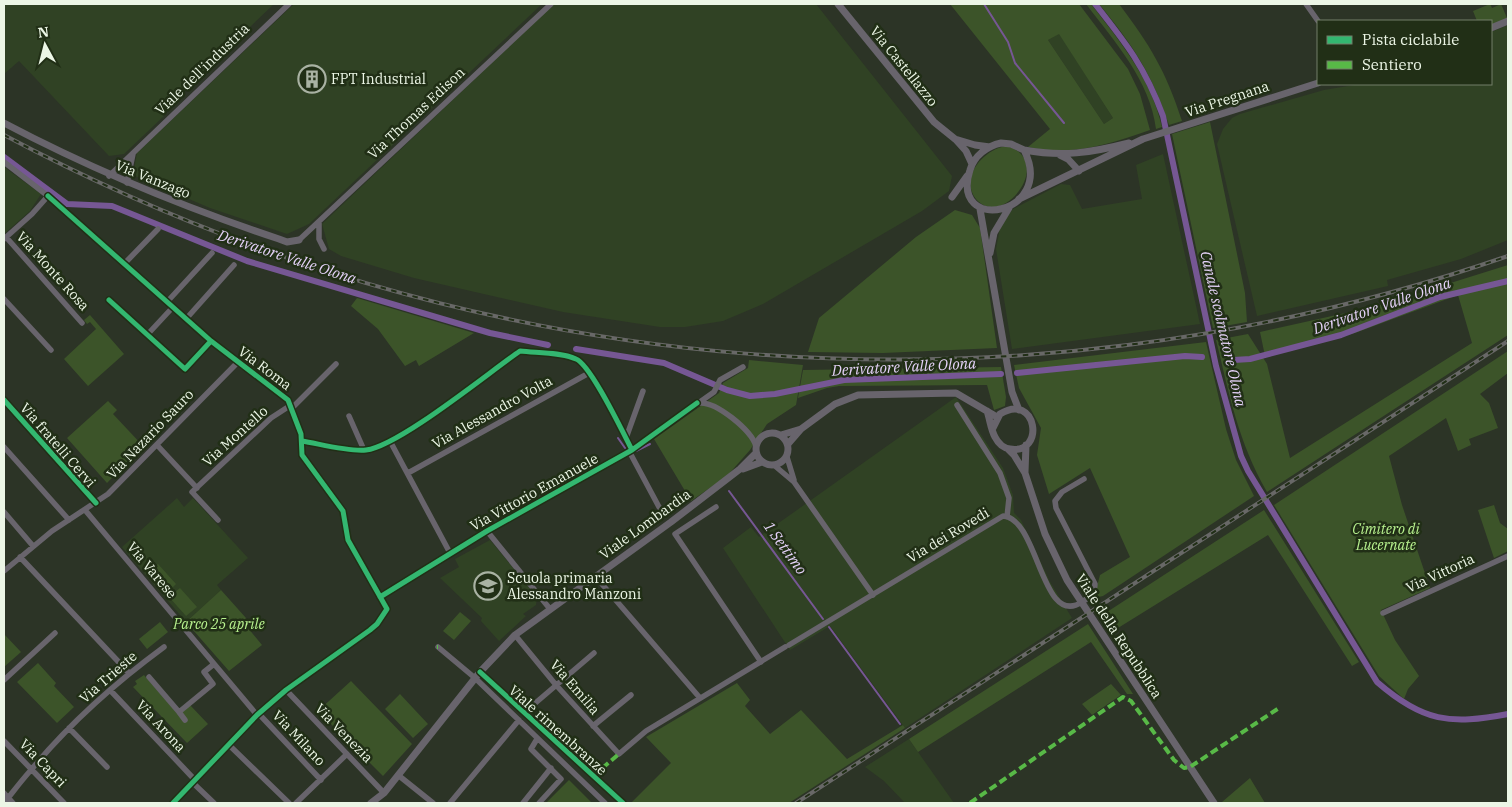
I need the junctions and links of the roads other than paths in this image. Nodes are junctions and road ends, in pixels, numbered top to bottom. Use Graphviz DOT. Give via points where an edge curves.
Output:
graph roads {
  1 [pos="289,4"];
  2 [pos="550,4"];
  3 [pos="838,4"];
  4 [pos="1306,4"];
  5 [pos="1317,20"];
  6 [pos="1508,21"];
  7 [pos="1492,28"];
  8 [pos="1317,83"];
  9 [pos="4,123"];
  10 [pos="956,139"];
  11 [pos="1143,140"];
  12 [pos="990,147"];
  13 [pos="1024,150"];
  14 [pos="133,152"];
  15 [pos="1060,155"];
  16 [pos="4,162"];
  17 [pos="971,168"];
  18 [pos="1079,170"];
  19 [pos="109,176"];
  20 [pos="127,183"];
  21 [pos="48,196"];
  22 [pos="952,197"];
  23 [pos="1019,199"];
  24 [pos="1009,208"];
  25 [pos="980,209"];
  26 [pos="319,223"];
  27 [pos="158,229"];
  28 [pos="5,238"];
  29 [pos="299,240"];
  30 [pos="324,249"];
  31 [pos="212,253"];
  32 [pos="990,258"];
  33 [pos="124,264"];
  34 [pos="234,265"];
  35 [pos="4,299"];
  36 [pos="109,300"];
  37 [pos="167,302"];
  38 [pos="173,307"];
  39 [pos="186,319"];
  40 [pos="82,322"];
  41 [pos="147,335"];
  42 [pos="211,341"];
  43 [pos="51,350"];
  44 [pos="238,362"];
  45 [pos="336,364"];
  46 [pos="743,367"];
  47 [pos="589,373"];
  48 [pos="643,391"];
  49 [pos="1012,392"];
  50 [pos="4,400"];
  51 [pos="697,403"];
  52 [pos="292,406"];
  53 [pos="957,406"];
  54 [pos="1006,410"];
  55 [pos="1019,410"];
  56 [pos="987,412"];
  57 [pos="349,416"];
  58 [pos="997,417"];
  59 [pos="993,428"];
  60 [pos="801,429"];
  61 [pos="781,435"];
  62 [pos="626,438"];
  63 [pos="390,441"];
  64 [pos="302,442"];
  65 [pos="788,444"];
  66 [pos="157,445"];
  67 [pos="1026,445"];
  68 [pos="4,447"];
  69 [pos="1008,448"];
  70 [pos="756,449"];
  71 [pos="364,450"];
  72 [pos="631,451"];
  73 [pos="787,457"];
  74 [pos="762,462"];
  75 [pos="775,466"];
  76 [pos="740,470"];
  77 [pos="1025,473"];
  78 [pos="408,474"];
  79 [pos="1084,479"];
  80 [pos="794,482"];
  81 [pos="197,488"];
  82 [pos="96,503"];
  83 [pos="716,507"];
  84 [pos="85,510"];
  85 [pos="4,512"];
  86 [pos="665,514"];
  87 [pos="1007,516"];
  88 [pos="69,520"];
  89 [pos="218,520"];
  90 [pos="487,531"];
  91 [pos="33,546"];
  92 [pos="450,553"];
  93 [pos="20,556"];
  94 [pos="1508,556"];
  95 [pos="4,571"];
  96 [pos="595,576"];
  97 [pos="873,595"];
  98 [pos="380,597"];
  99 [pos="550,609"];
  100 [pos="1383,614"];
  101 [pos="54,633"];
  102 [pos="515,635"];
  103 [pos="164,647"];
  104 [pos="438,647"];
  105 [pos="594,653"];
  106 [pos="761,662"];
  107 [pos="214,664"];
  108 [pos="129,673"];
  109 [pos="224,675"];
  110 [pos="149,677"];
  111 [pos="475,678"];
  112 [pos="4,680"];
  113 [pos="213,684"];
  114 [pos="556,685"];
  115 [pos="110,690"];
  116 [pos="286,690"];
  117 [pos="631,695"];
  118 [pos="700,698"];
  119 [pos="526,711"];
  120 [pos="179,712"];
  121 [pos="258,715"];
  122 [pos="185,720"];
  123 [pos="519,720"];
  124 [pos="593,726"];
  125 [pos="69,728"];
  126 [pos="537,739"];
  127 [pos="4,741"];
  128 [pos="228,745"];
  129 [pos="347,754"];
  130 [pos="619,754"];
  131 [pos="107,767"];
  132 [pos="552,768"];
  133 [pos="31,770"];
  134 [pos="398,776"];
  135 [pos="321,780"];
  136 [pos="193,781"];
  137 [pos="384,793"];
  138 [pos="5,798"];
  139 [pos="13,803"];
  140 [pos="64,803"];
  141 [pos="173,803"];
  142 [pos="214,803"];
  143 [pos="289,803"];
  144 [pos="296,803"];
  145 [pos="371,803"];
  146 [pos="433,803"];
  147 [pos="450,803"];
  148 [pos="523,803"];
  149 [pos="539,803"];
  150 [pos="605,803"];
  151 [pos="1214,803"];
  1 -- 14 [label="street, Viale dell'industria"];
  2 -- 26 [label="street, Via Thomas Edison"];
  3 -- 10 [label="street, Via Castellazzo" via="923,111"];
  4 -- 5 [label="street"];
  6 -- 7 [label="street"];
  8 -- 11 [label="street, Via Pregnana"];
  9 -- 19 [label="street, Via Vanzago"];
  10 -- 12 [label="street, Via Castellazzo"];
  10 -- 17 [label="street, Via Castellazzo" via="966,151"];
  11 -- 15 [label="street, Via Pregnana" via="1099,151"];
  11 -- 18 [label="street, Via Pregnana"];
  12 -- 13 [label="street" via="1006,143"];
  12 -- 17 [label="street"];
  13 -- 15 [label="street, Via Pregnana"];
  13 -- 23 [label="street" via="1031,173"];
  14 -- 19 [label="street, Viale dell'industria"];
  14 -- 20 [label="street"];
  15 -- 18 [label="street"];
  16 -- 21 [label="street, Via Roma"];
  17 -- 22 [label="street"];
  17 -- 25 [label="street" via="967,182 970,195"];
  18 -- 23 [label="street, Via Pregnana"];
  19 -- 20 [label="street, Via Vanzago"];
  20 -- 29 [label="street, Via Vanzago" via="270,237 287,242"];
  21 -- 28 [label="street"];
  21 -- 33 [label="street, Via Roma"];
  23 -- 24 [label="street"];
  24 -- 25 [label="street"];
  24 -- 32 [label="street" via="994,233"];
  25 -- 32 [label="street"];
  26 -- 29 [label="street, Via Thomas Edison"];
  26 -- 30 [label="street" via="319,239"];
  27 -- 33 [label="street"];
  28 -- 40 [label="street, Via Monte Rosa"];
  31 -- 37 [label="street"];
  32 -- 49 [label="street"];
  33 -- 37 [label="street, Via Roma"];
  34 -- 39 [label="street"];
  35 -- 43 [label="street"];
  36 -- 41 [label="street"];
  37 -- 38 [label="street, Via Roma"];
  38 -- 39 [label="street, Via Roma"];
  38 -- 41 [label="street"];
  39 -- 42 [label="street, Via Roma"];
  41 -- 42 [label="street" via="185,369"];
  42 -- 44 [label="street, Via Roma"];
  44 -- 52 [label="street, Via Roma" via="285,397"];
  44 -- 66 [label="street, Via Nazario Sauro"];
  45 -- 52 [label="street, Via Montello"];
  46 -- 51 [label="street, Via Vittorio Emanuele" via="718,381 715,388"];
  47 -- 62 [label="street"];
  47 -- 63 [label="street" via="578,360 520,351"];
  47 -- 78 [label="street, Via Alessandro Volta"];
  48 -- 62 [label="street"];
  49 -- 54 [label="street"];
  49 -- 55 [label="street"];
  50 -- 82 [label="street, Via fratelli Cervi"];
  51 -- 70 [label="street" via="704,402 718,408 749,432"];
  51 -- 72 [label="street, Via Vittorio Emanuele"];
  52 -- 64 [label="street, Via Roma"];
  52 -- 81 [label="street, Via Montello" via="271,418"];
  53 -- 87 [label="street" via="1000,473 1009,498"];
  54 -- 55 [label="street"];
  54 -- 58 [label="street"];
  55 -- 67 [label="street" via="1033,423 1032,436"];
  56 -- 58 [label="street"];
  56 -- 59 [label="street"];
  56 -- 60 [label="street" via="956,393 858,395 835,404"];
  57 -- 71 [label="street"];
  58 -- 59 [label="street"];
  59 -- 69 [label="street" via="995,438"];
  60 -- 61 [label="street"];
  60 -- 65 [label="street"];
  61 -- 65 [label="street"];
  61 -- 70 [label="street" via="769,433 759,440"];
  62 -- 72 [label="street"];
  63 -- 71 [label="street"];
  63 -- 78 [label="street"];
  64 -- 71 [label="street"];
  64 -- 98 [label="street, Via Roma" via="302,455 343,511 348,540"];
  65 -- 73 [label="street"];
  66 -- 81 [label="street"];
  66 -- 82 [label="street, Via Nazario Sauro"];
  67 -- 69 [label="street" via="1018,449"];
  67 -- 77 [label="street, Viale della Repubblica"];
  68 -- 88 [label="street"];
  69 -- 77 [label="street, Viale della Repubblica"];
  70 -- 74 [label="street"];
  70 -- 76 [label="street, Viale Lombardia"];
  72 -- 86 [label="street"];
  72 -- 90 [label="street, Via Vittorio Emanuele"];
  73 -- 75 [label="street"];
  73 -- 80 [label="street"];
  74 -- 75 [label="street"];
  74 -- 76 [label="street, Viale Lombardia"];
  75 -- 80 [label="street"];
  76 -- 96 [label="street, Viale Lombardia"];
  77 -- 151 [label="street, Viale della Repubblica" via="1042,528 1067,580"];
  78 -- 92 [label="street"];
  79 -- 87 [label="street, Via dei Rovedi" via="1062,492 1055,501 1095,584 1086,600 1075,607 1069,608 1060,603 1021,527"];
  80 -- 97 [label="street"];
  81 -- 89 [label="street" via="192,492"];
  82 -- 84 [label="street, Via Nazario Sauro"];
  83 -- 106 [label="street" via="675,534"];
  84 -- 88 [label="street, Via Nazario Sauro"];
  84 -- 107 [label="street, Via Varese"];
  85 -- 91 [label="street"];
  87 -- 97 [label="street, Via dei Rovedi" via="998,518"];
  88 -- 91 [label="street, Via Nazario Sauro"];
  90 -- 92 [label="street, Via Vittorio Emanuele"];
  90 -- 99 [label="street"];
  91 -- 93 [label="street, Via Nazario Sauro"];
  92 -- 98 [label="street, Via Vittorio Emanuele"];
  93 -- 95 [label="street, Via Nazario Sauro"];
  93 -- 108 [label="street"];
  94 -- 100 [label="street, Via Vittoria"];
  96 -- 99 [label="street, Viale Lombardia"];
  96 -- 118 [label="street"];
  97 -- 106 [label="street, Via dei Rovedi"];
  98 -- 116 [label="street, Via Roma" via="387,612 370,630"];
  99 -- 102 [label="street, Viale Lombardia"];
  101 -- 112 [label="street"];
  102 -- 111 [label="street, Viale Lombardia"];
  102 -- 114 [label="street, Via Emilia"];
  103 -- 108 [label="street, Via Trieste"];
  104 -- 111 [label="street"];
  105 -- 114 [label="street"];
  106 -- 118 [label="street, Via dei Rovedi"];
  107 -- 109 [label="street, Via Varese"];
  107 -- 113 [label="street" via="204,672"];
  108 -- 115 [label="street, Via Trieste"];
  109 -- 113 [label="street"];
  109 -- 121 [label="street, Via Varese"];
  110 -- 120 [label="street"];
  111 -- 123 [label="street"];
  111 -- 134 [label="street, Viale Lombardia"];
  113 -- 120 [label="street"];
  114 -- 119 [label="street"];
  114 -- 124 [label="street, Via Emilia"];
  115 -- 125 [label="street, Via Trieste"];
  115 -- 136 [label="street, Via Arona"];
  116 -- 121 [label="street"];
  116 -- 129 [label="street, Via Venezia"];
  117 -- 124 [label="street"];
  118 -- 130 [label="street, Via dei Rovedi" via="646,731"];
  120 -- 122 [label="street"];
  121 -- 128 [label="street"];
  121 -- 135 [label="street, Via Milano"];
  123 -- 126 [label="street"];
  123 -- 147 [label="street"];
  124 -- 130 [label="street, Via Emilia"];
  125 -- 131 [label="street"];
  125 -- 133 [label="street, Via Trieste"];
  126 -- 132 [label="street" via="531,749"];
  126 -- 150 [label="street"];
  127 -- 133 [label="street, Via Capri"];
  128 -- 136 [label="street"];
  128 -- 143 [label="street"];
  129 -- 135 [label="street, Via Milano"];
  129 -- 137 [label="street, Via Venezia"];
  132 -- 148 [label="street"];
  132 -- 149 [label="street" via="561,779"];
  133 -- 138 [label="street, Via Trieste"];
  133 -- 140 [label="street, Via Capri"];
  134 -- 137 [label="street, Viale Lombardia"];
  134 -- 146 [label="street"];
  135 -- 144 [label="street, Via Milano"];
  136 -- 141 [label="street"];
  136 -- 142 [label="street, Via Arona"];
  137 -- 145 [label="street, Viale Lombardia"];
  138 -- 139 [label="street"];
}
